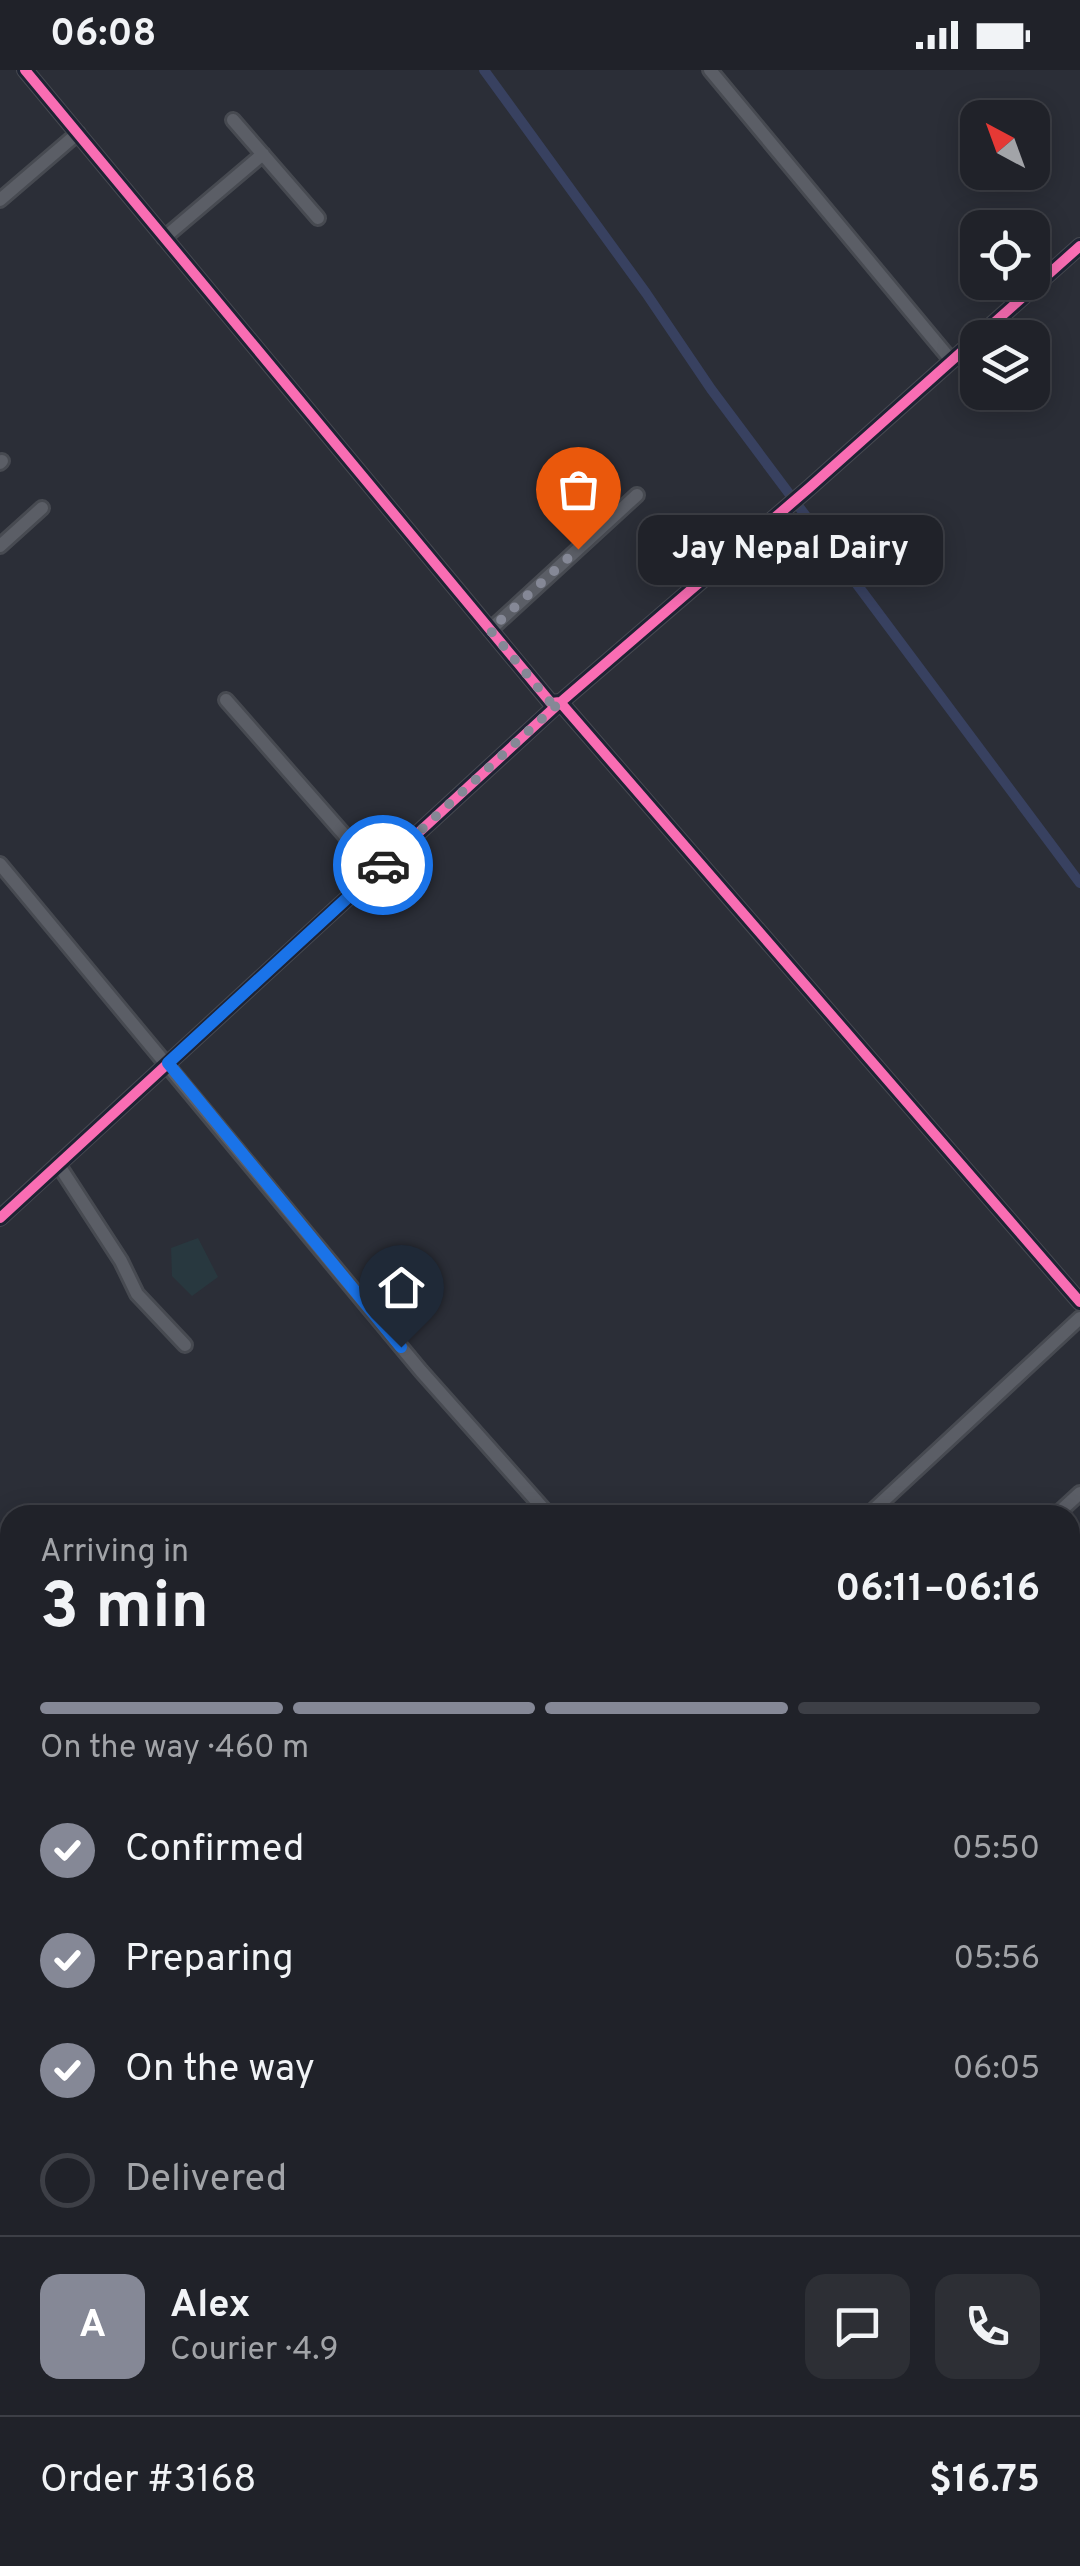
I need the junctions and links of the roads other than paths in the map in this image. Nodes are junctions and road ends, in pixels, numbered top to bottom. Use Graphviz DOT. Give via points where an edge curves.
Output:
graph roads {
  1 [pos="26,70"];
  2 [pos="710,70"];
  3 [pos="233,120"];
  4 [pos="78,134"];
  5 [pos="262,154"];
  6 [pos="0,200"];
  7 [pos="318,218"];
  8 [pos="164,238"];
  9 [pos="1080,246"];
  10 [pos="951,360"];
  11 [pos="636,495"];
  12 [pos="42,508"];
  13 [pos="0,546"];
  14 [pos="490,630"];
  15 [pos="226,700"];
  16 [pos="560,702"];
  17 [pos="0,864"];
  18 [pos="376,871"];
  19 [pos="168,1063"];
  20 [pos="58,1164"];
  21 [pos="0,1218"];
  22 [pos="1080,1302"];
  23 [pos="1080,1318"];
  24 [pos="185,1345"];
  25 [pos="540,1505"];
  26 [pos="879,1505"];
  1 -- 4 [label="street"];
  2 -- 10 [label="street"];
  3 -- 5 [label="street"];
  4 -- 6 [label="street"];
  4 -- 8 [label="street"];
  5 -- 7 [label="street"];
  5 -- 8 [label="street"];
  8 -- 14 [label="street"];
  9 -- 10 [label="street"];
  10 -- 16 [label="street"];
  11 -- 14 [label="street"];
  12 -- 13 [label="street"];
  14 -- 16 [label="street" via="551,703"];
  15 -- 18 [label="street"];
  16 -- 18 [label="street"];
  16 -- 22 [label="street"];
  17 -- 19 [label="street"];
  18 -- 19 [label="street"];
  19 -- 20 [label="street"];
  19 -- 25 [label="street" via="420,1371"];
  20 -- 21 [label="street"];
  20 -- 24 [label="street" via="137,1294"];
  23 -- 26 [label="street"];
}
